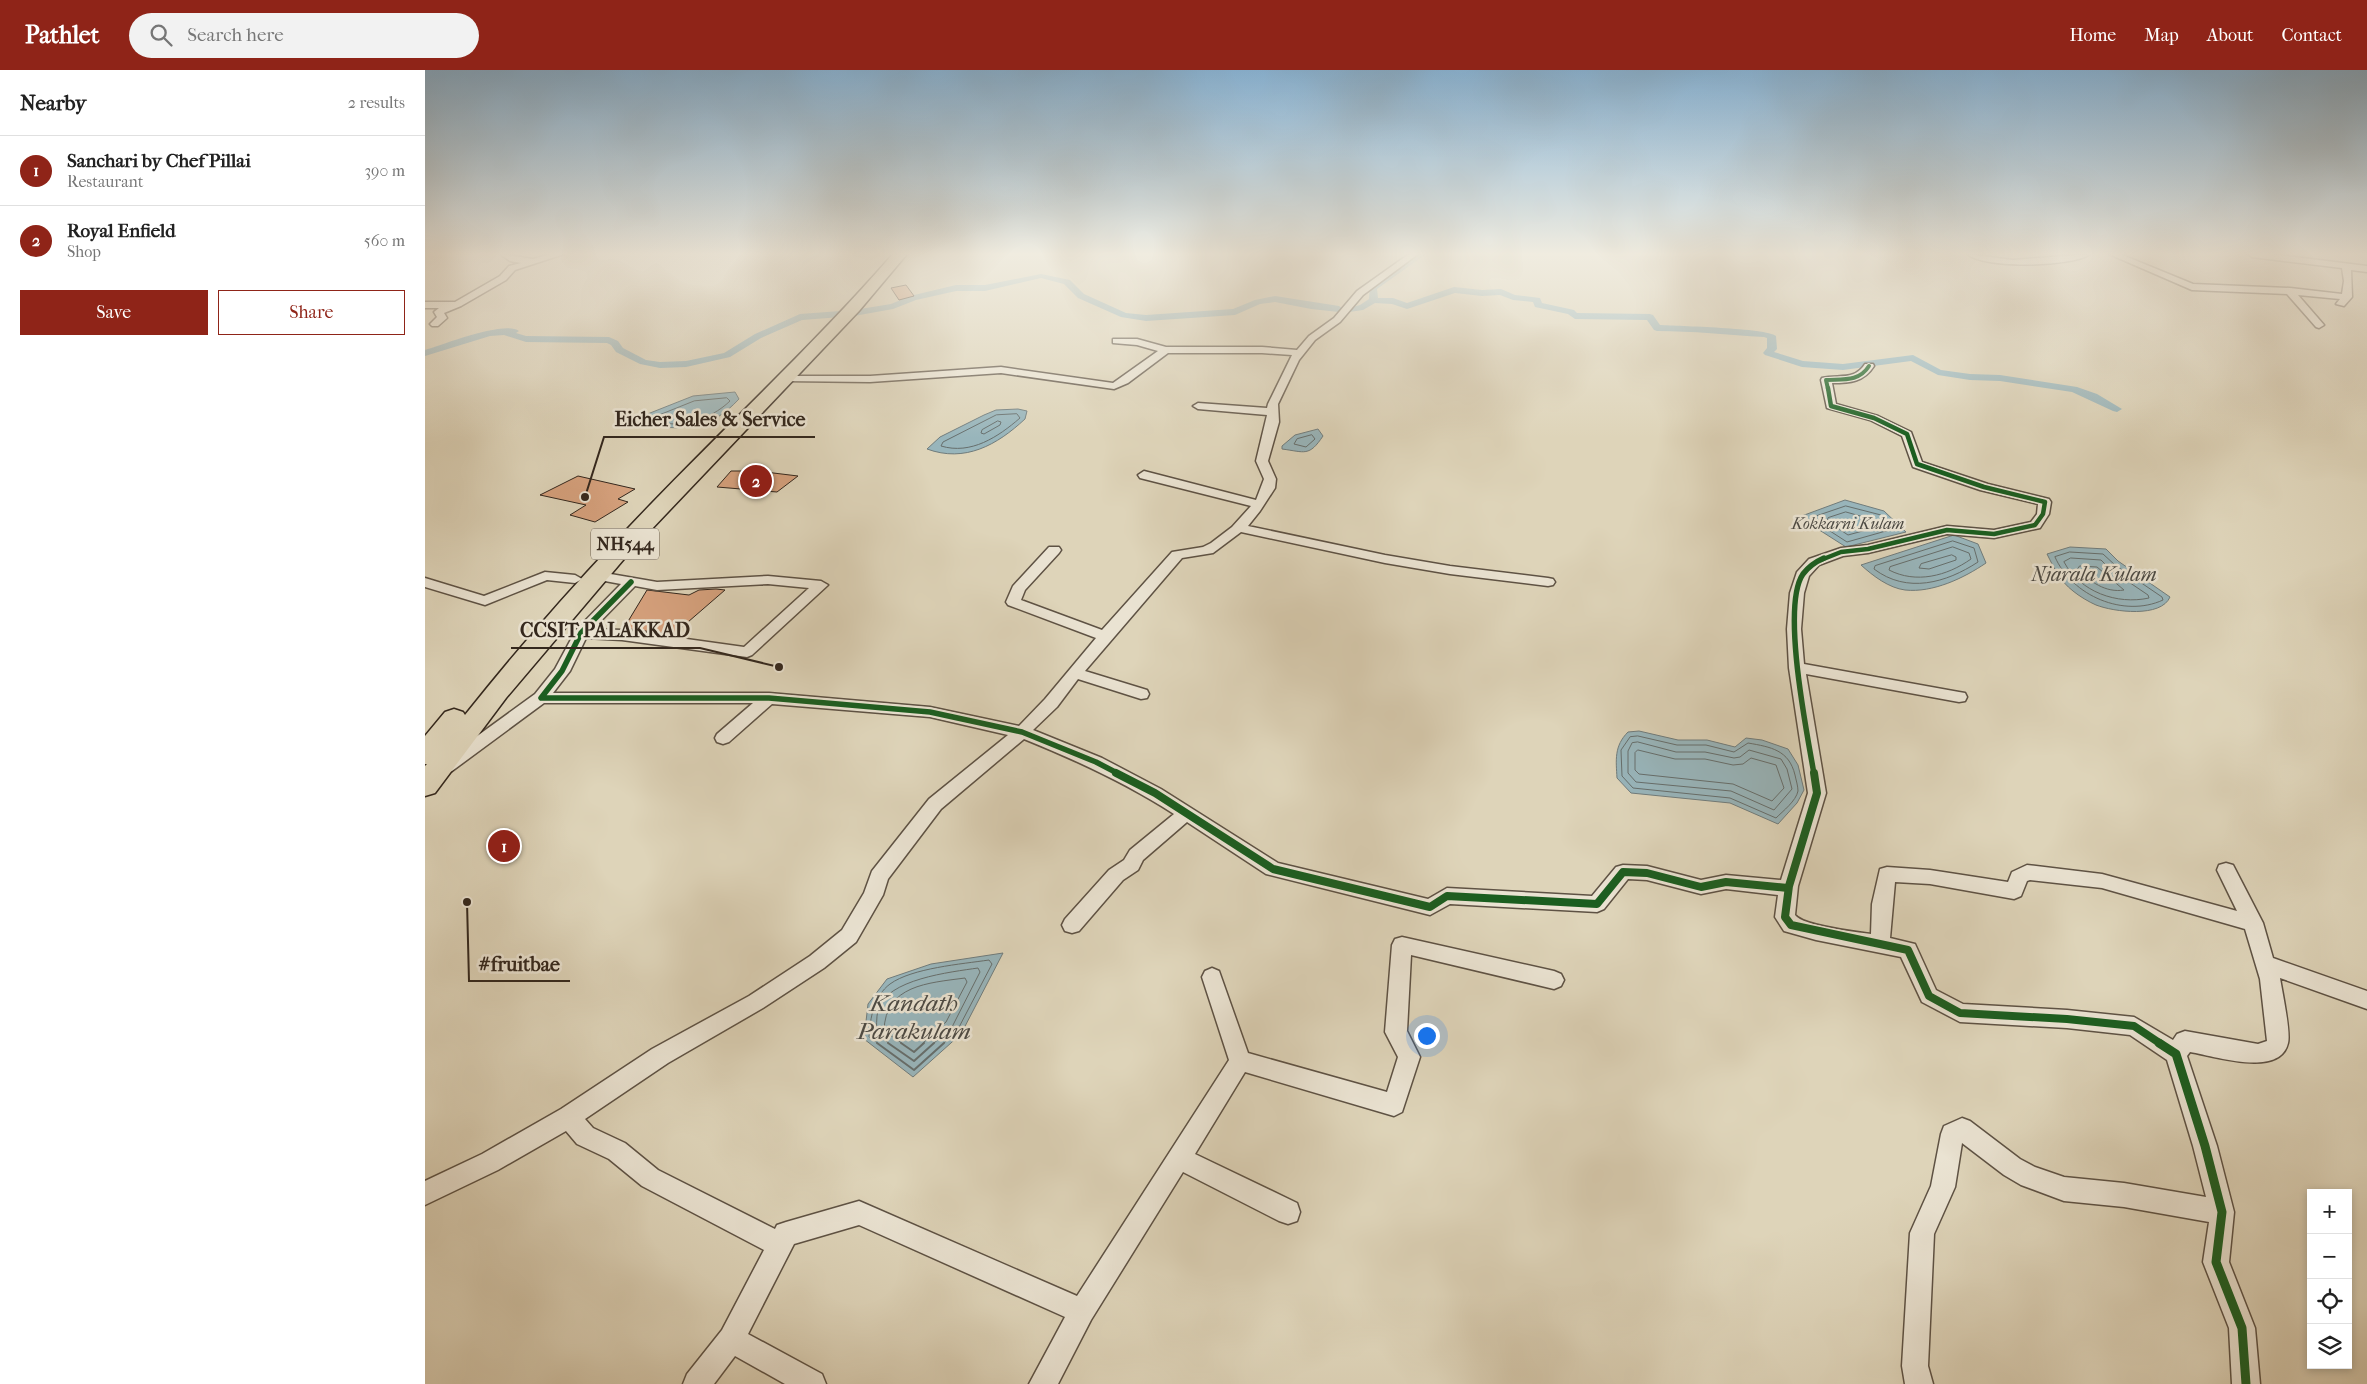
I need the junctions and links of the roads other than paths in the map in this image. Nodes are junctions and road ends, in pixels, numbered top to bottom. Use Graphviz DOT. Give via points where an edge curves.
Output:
graph roads {
  1 [pos="441,315"];
  2 [pos="840,315"];
  3 [pos="840,315"];
  4 [pos="1341,315"];
  5 [pos="2311,315"];
  6 [pos="435,324"];
  7 [pos="2319,325"];
  8 [pos="1117,340"];
  9 [pos="1166,350"];
  10 [pos="1300,353"];
  11 [pos="1869,366"];
  12 [pos="785,378"];
  13 [pos="1198,406"];
  14 [pos="1273,412"];
  15 [pos="1144,475"];
  16 [pos="1257,504"];
  17 [pos="1239,528"];
  18 [pos="1054,550"];
  19 [pos="599,576"];
  20 [pos="575,579"];
  21 [pos="425,582"];
  22 [pos="631,582"];
  23 [pos="1548,582"];
  24 [pos="581,633"];
  25 [pos="1105,636"];
  26 [pos="1797,668"];
  27 [pos="1075,673"];
  28 [pos="1141,694"];
  29 [pos="1959,697"];
  30 [pos="541,698"];
  31 [pos="769,698"];
  32 [pos="1022,732"];
  33 [pos="723,738"];
  34 [pos="425,755"];
  35 [pos="428,782"];
  36 [pos="1186,814"];
  37 [pos="2226,870"];
  38 [pos="1788,888"];
  39 [pos="2253,923"];
  40 [pos="1072,925"];
  41 [pos="1880,945"];
  42 [pos="2265,964"];
  43 [pos="1212,977"];
  44 [pos="1554,980"];
  45 [pos="2367,1000"];
  46 [pos="2176,1054"];
  47 [pos="1240,1061"];
  48 [pos="569,1117"];
  49 [pos="1179,1158"];
  50 [pos="425,1194"];
  51 [pos="1288,1212"];
  52 [pos="2223,1212"];
  53 [pos="780,1245"];
  54 [pos="1082,1311"];
  55 [pos="731,1338"];
  56 [pos="697,1384"];
  57 [pos="812,1384"];
  58 [pos="1043,1384"];
  59 [pos="1919,1384"];
  60 [pos="2246,1384"];
  1 -- 6 [label="street" via="442,318"];
  2 -- 12 [label="highway, NH544"];
  3 -- 20 [label="highway, NH544"];
  4 -- 10 [label="street"];
  5 -- 7 [label="street"];
  8 -- 9 [label="street"];
  9 -- 10 [label="street"];
  9 -- 12 [label="street" via="1124,382 1113,386 1001,370 876,379"];
  10 -- 14 [label="street" via="1276,398"];
  11 -- 26 [label="street" via="1865,375 1858,378 1826,380 1831,406 1874,418 1907,434 1917,464 1984,487 2045,502 2043,514 2035,525 2016,531 1993,534 1947,530 1868,549 1841,552 1814,562 1802,575 1797,593 1794,629"];
  12 -- 19 [label="highway, NH544" via="621,548"];
  13 -- 14 [label="street"];
  14 -- 16 [label="street" via="1262,461 1270,476 1269,487"];
  15 -- 16 [label="street"];
  16 -- 17 [label="street"];
  17 -- 23 [label="street" via="1385,559"];
  17 -- 25 [label="street" via="1207,550 1177,555"];
  18 -- 25 [label="street" via="1018,589 1013,602"];
  19 -- 22 [label="street"];
  19 -- 35 [label="highway, NH544" via="497,692"];
  20 -- 21 [label="street" via="545,576 485,601"];
  20 -- 34 [label="highway, NH544" via="517,643"];
  22 -- 24 [label="street"];
  22 -- 24 [label="street" via="657,586 768,580 821,585 765,635 718,648"];
  24 -- 30 [label="street" via="562,671"];
  25 -- 27 [label="street"];
  26 -- 29 [label="street"];
  26 -- 38 [label="street" via="1817,793"];
  27 -- 28 [label="street"];
  27 -- 32 [label="street"];
  30 -- 31 [label="street"];
  30 -- 35 [label="street"];
  31 -- 32 [label="street" via="930,712"];
  31 -- 33 [label="street"];
  32 -- 36 [label="street" via="1096,762 1155,793"];
  32 -- 48 [label="street" via="935,804 879,876 873,896 849,936 771,992 660,1056"];
  36 -- 38 [label="street" via="1273,869 1430,907 1447,896 1597,904 1623,872 1647,873 1701,887 1725,882"];
  36 -- 40 [label="street" via="1136,855 1131,865 1116,876"];
  37 -- 39 [label="street"];
  38 -- 41 [label="street" via="1785,917 1791,925"];
  39 -- 41 [label="street" via="2103,880 2027,872 2019,877 2014,891 1930,877 1887,874"];
  39 -- 42 [label="street"];
  41 -- 46 [label="street" via="1908,950 1929,996 1960,1013 2134,1026"];
  42 -- 45 [label="street"];
  42 -- 46 [label="street" via="2270,979 2278,1041 2276,1048 2258,1054 2185,1041"];
  43 -- 47 [label="street"];
  44 -- 47 [label="street" via="1403,945 1397,1032 1409,1057 1394,1105"];
  46 -- 52 [label="street"];
  47 -- 49 [label="street"];
  48 -- 50 [label="street"];
  48 -- 53 [label="street" via="585,1136 617,1151 650,1178"];
  49 -- 51 [label="street"];
  49 -- 54 [label="street"];
  52 -- 59 [label="street" via="2124,1195 2064,1189 2029,1177 2012,1167 1962,1129 1952,1134 1943,1186 1922,1233 1915,1366"];
  52 -- 60 [label="street" via="2216,1262 2242,1328"];
  53 -- 54 [label="street" via="786,1234 859,1213"];
  53 -- 55 [label="street"];
  54 -- 58 [label="street"];
  55 -- 56 [label="street"];
  55 -- 57 [label="street"];
}
